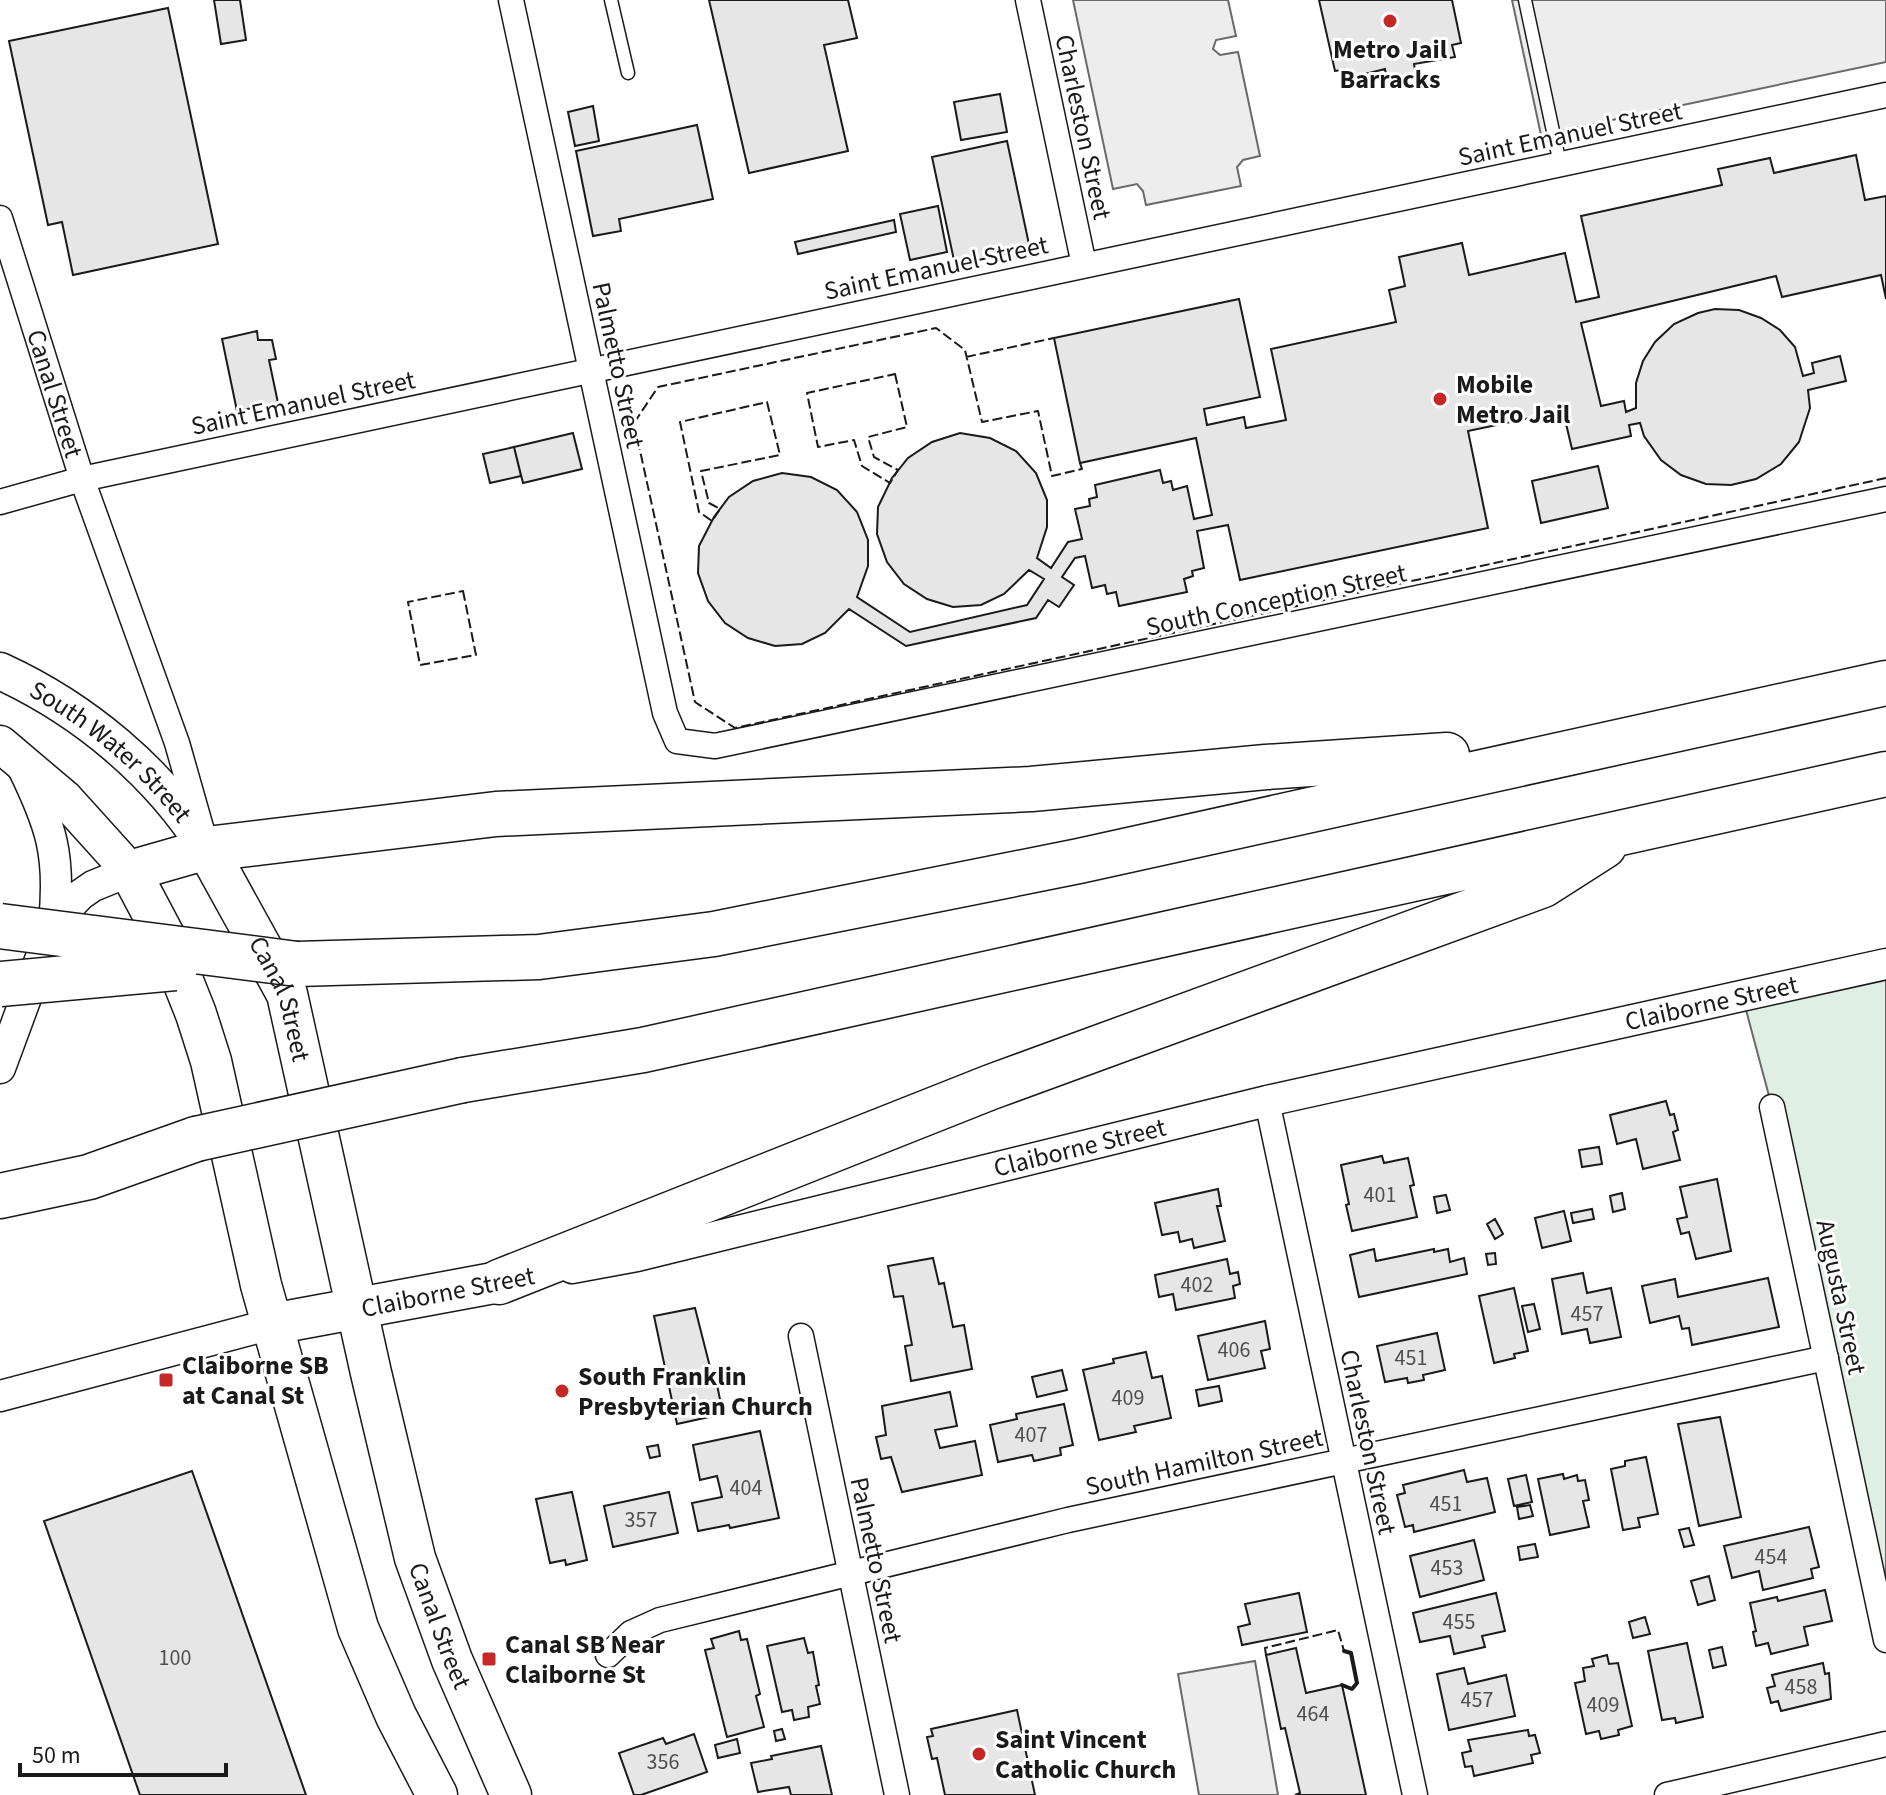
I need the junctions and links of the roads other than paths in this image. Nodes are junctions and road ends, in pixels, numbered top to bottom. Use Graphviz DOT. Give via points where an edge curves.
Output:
graph roads {
  1 [pos="511,0"];
  2 [pos="611,0"];
  3 [pos="1028,0"];
  4 [pos="1525,0"];
  5 [pos="628,73"];
  6 [pos="1886,95"];
  7 [pos="1560,164"];
  8 [pos="0,218"];
  9 [pos="1084,265"];
  10 [pos="591,371"];
  11 [pos="82,479"];
  12 [pos="1886,499"];
  13 [pos="0,502"];
  14 [pos="0,671"];
  15 [pos="1886,683"];
  16 [pos="1625,739"];
  17 [pos="677,741"];
  18 [pos="9,750"];
  19 [pos="1886,774"];
  20 [pos="1631,829"];
  21 [pos="207,849"];
  22 [pos="130,871"];
  23 [pos="54,922"];
  24 [pos="0,926"];
  25 [pos="297,964"];
  26 [pos="1886,964"];
  27 [pos="0,984"];
  28 [pos="0,1068"];
  29 [pos="1267,1101"];
  30 [pos="1772,1107"];
  31 [pos="196,1139"];
  32 [pos="0,1165"];
  33 [pos="0,1196"];
  34 [pos="499,1282"];
  35 [pos="357,1310"];
  36 [pos="272,1324"];
  37 [pos="801,1336"];
  38 [pos="1826,1358"];
  39 [pos="0,1396"];
  40 [pos="1344,1462"];
  41 [pos="850,1573"];
  42 [pos="1886,1640"];
  43 [pos="608,1655"];
  44 [pos="1886,1744"];
  45 [pos="505,1787"];
  46 [pos="437,1795"];
  47 [pos="897,1795"];
  48 [pos="1415,1795"];
  49 [pos="1667,1795"];
  1 -- 10 [label="street, Palmetto Street"];
  2 -- 5 [label="lane"];
  3 -- 9 [label="street, Charleston Street"];
  4 -- 7 [label="lane"];
  6 -- 7 [label="street, Saint Emanuel Street"];
  7 -- 9 [label="street, Saint Emanuel Street"];
  8 -- 11 [label="street, Canal Street"];
  9 -- 10 [label="street, Saint Emanuel Street"];
  10 -- 11 [label="street, Saint Emanuel Street"];
  10 -- 17 [label="street, Palmetto Street" via="665,713"];
  11 -- 13 [label="street, Saint Emanuel Street"];
  11 -- 21 [label="street, Canal Street" via="177,743"];
  12 -- 17 [label="street, South Conception Street" via="715,746"];
  14 -- 21 [label="main road, South Water Street" via="63,707 131,757"];
  15 -- 16 [label="highway"];
  16 -- 21 [label="highway" via="1031,789 496,814"];
  16 -- 25 [label="highway" via="1079,861 729,932 539,957"];
  18 -- 22 [label="main road" via="65,799"];
  18 -- 23 [label="street" via="48,822 57,880"];
  19 -- 20 [label="highway"];
  20 -- 31 [label="highway, bridge" via="643,1050 463,1080"];
  20 -- 34 [label="highway" via="1543,885 991,1087"];
  21 -- 22 [label="main road"];
  21 -- 35 [label="main road, Canal Street" via="287,994"];
  22 -- 23 [label="street" via="87,890"];
  22 -- 36 [label="main road" via="167,941 196,1014"];
  23 -- 28 [label="street"];
  24 -- 25 [label="highway, bridge"];
  25 -- 27 [label="highway, bridge"];
  26 -- 29 [label="street, Claiborne Street"];
  29 -- 34 [label="street, Claiborne Street" via="637,1256"];
  29 -- 40 [label="street, Charleston Street"];
  30 -- 38 [label="street, Augusta Street"];
  31 -- 32 [label="highway" via="77,1149"];
  31 -- 33 [label="highway" via="89,1177"];
  34 -- 35 [label="main road, Claiborne Street"];
  35 -- 36 [label="main road, Claiborne Street"];
  35 -- 45 [label="main road, Canal Street" via="415,1558"];
  36 -- 39 [label="street"];
  36 -- 46 [label="main road" via="358,1628"];
  37 -- 41 [label="street, Palmetto Street"];
  38 -- 40 [label="street, South Hamilton Street"];
  38 -- 42 [label="street, Augusta Street"];
  40 -- 41 [label="street, South Hamilton Street"];
  40 -- 48 [label="street, Charleston Street"];
  41 -- 43 [label="street, South Hamilton Street" via="660,1620 631,1633"];
  41 -- 47 [label="street, Palmetto Street"];
  44 -- 49 [label="street"];
}
